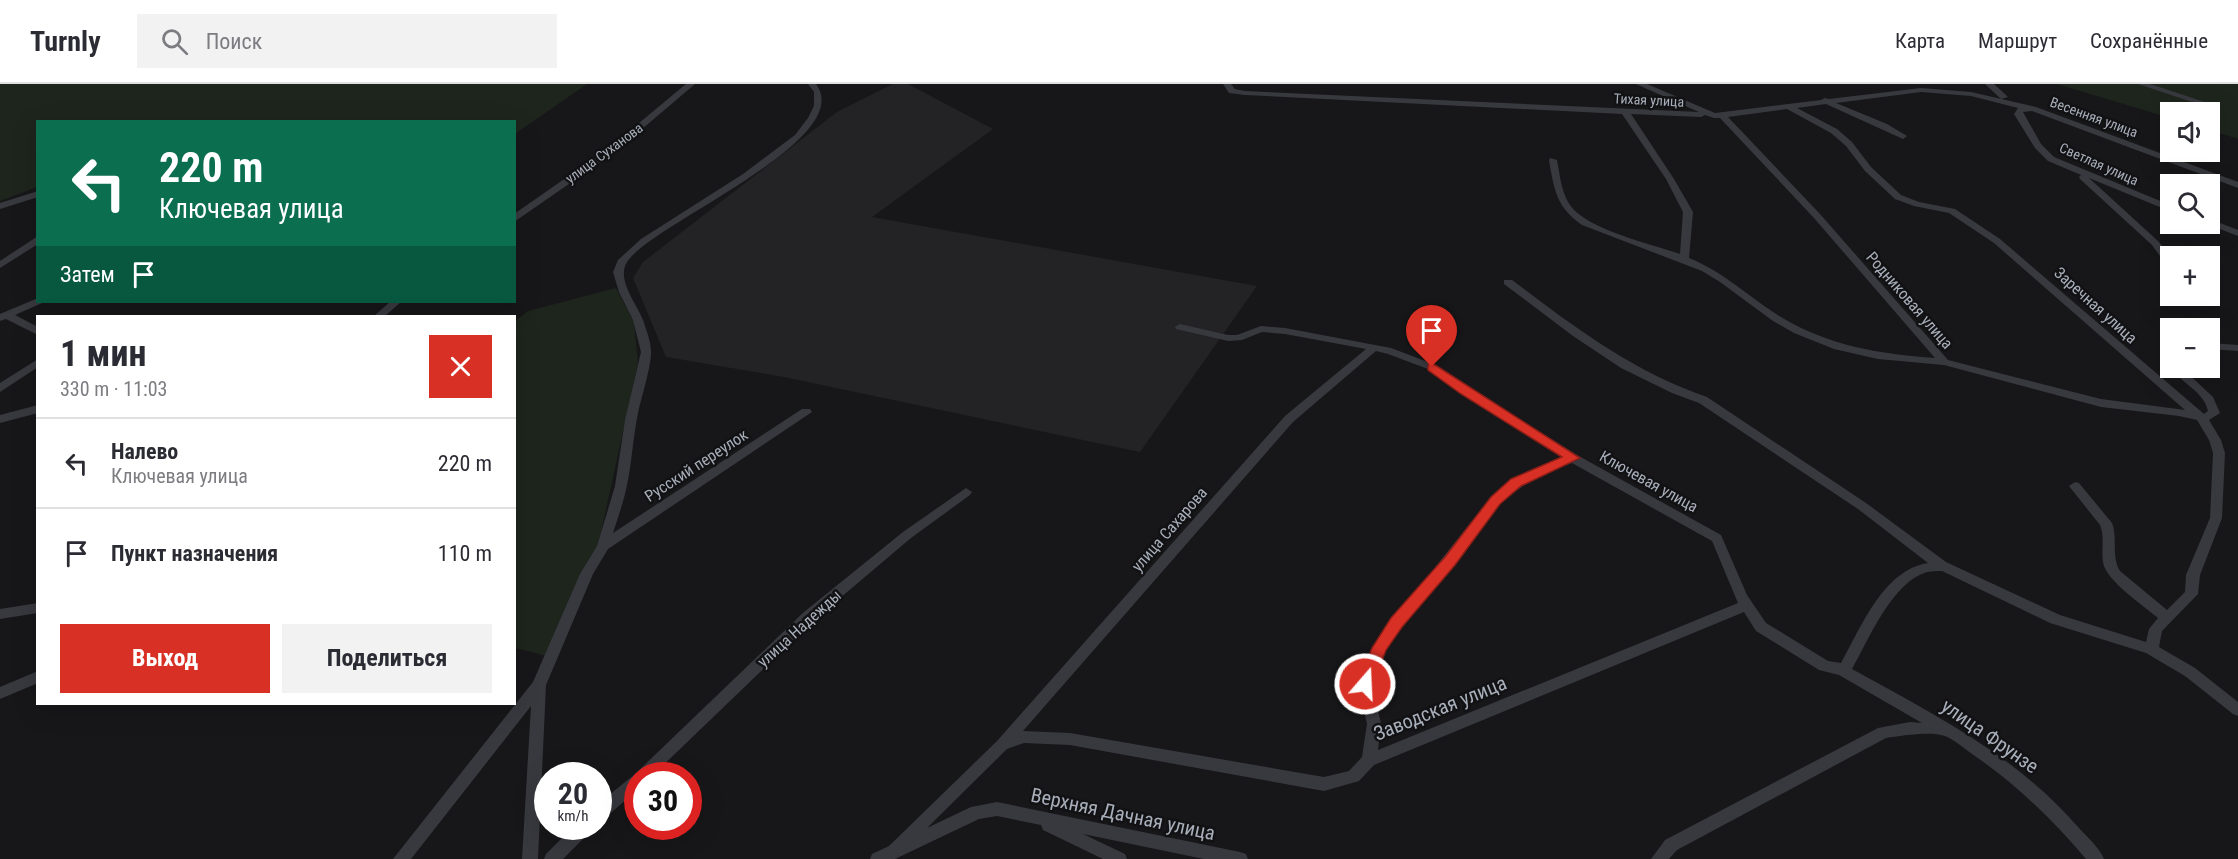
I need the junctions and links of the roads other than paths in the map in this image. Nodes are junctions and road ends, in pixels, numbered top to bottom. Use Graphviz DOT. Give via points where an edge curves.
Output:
graph roads {
  1 [pos="691,84"];
  2 [pos="812,84"];
  3 [pos="1227,84"];
  4 [pos="1640,84"];
  5 [pos="1989,84"];
  6 [pos="2142,84"];
  7 [pos="1825,100"];
  8 [pos="2200,102"];
  9 [pos="2013,103"];
  10 [pos="1787,106"];
  11 [pos="2032,109"];
  12 [pos="1625,112"];
  13 [pos="1718,116"];
  14 [pos="1903,136"];
  15 [pos="1553,160"];
  16 [pos="2076,169"];
  17 [pos="2238,185"];
  18 [pos="36,195"];
  19 [pos="2160,204"];
  20 [pos="0,207"];
  21 [pos="516,218"];
  22 [pos="2220,226"];
  23 [pos="2238,233"];
  24 [pos="36,240"];
  25 [pos="2160,249"];
  26 [pos="1684,259"];
  27 [pos="0,265"];
  28 [pos="1508,282"];
  29 [pos="36,302"];
  30 [pos="395,303"];
  31 [pos="380,315"];
  32 [pos="3,316"];
  33 [pos="1179,327"];
  34 [pos="36,331"];
  35 [pos="2220,347"];
  36 [pos="1374,348"];
  37 [pos="2238,348"];
  38 [pos="1944,362"];
  39 [pos="36,363"];
  40 [pos="2186,378"];
  41 [pos="0,388"];
  42 [pos="36,410"];
  43 [pos="806,412"];
  44 [pos="0,419"];
  45 [pos="2203,419"];
  46 [pos="1573,458"];
  47 [pos="2075,486"];
  48 [pos="966,492"];
  49 [pos="603,546"];
  50 [pos="1943,566"];
  51 [pos="1745,606"];
  52 [pos="36,608"];
  53 [pos="0,614"];
  54 [pos="2166,616"];
  55 [pos="2151,649"];
  56 [pos="1842,670"];
  57 [pos="36,678"];
  58 [pos="539,685"];
  59 [pos="0,693"];
  60 [pos="2238,710"];
  61 [pos="1946,730"];
  62 [pos="1002,745"];
  63 [pos="1369,760"];
  64 [pos="656,762"];
  65 [pos="624,791"];
  66 [pos="612,802"];
  67 [pos="1032,816"];
  68 [pos="571,840"];
  69 [pos="896,848"];
  70 [pos="401,859"];
  71 [pos="530,859"];
  72 [pos="552,859"];
  73 [pos="878,859"];
  74 [pos="1119,859"];
  75 [pos="1240,859"];
  76 [pos="1659,859"];
  77 [pos="2096,859"];
  1 -- 21 [label="street, улица Суханова" via="612,150"];
  2 -- 49 [label="street" via="818,92 818,106 798,137 746,176 644,241 623,260 618,272 620,284 638,320 646,352 621,486"];
  3 -- 12 [label="street, Тихая улица" via="1238,93"];
  4 -- 13 [label="street"];
  5 -- 9 [label="street"];
  6 -- 8 [label="street"];
  7 -- 9 [label="street, Весенняя улица" via="1921,90 1971,94"];
  7 -- 10 [label="street, Весенняя улица"];
  7 -- 14 [label="street"];
  9 -- 11 [label="street, Весенняя улица"];
  10 -- 13 [label="street, Весенняя улица"];
  10 -- 45 [label="street, Заречная улица" via="1834,131 1898,197 1952,211 1997,241"];
  11 -- 16 [label="street, Светлая улица" via="2019,110 2018,114 2038,146 2052,159"];
  11 -- 17 [label="street, Весенняя улица"];
  12 -- 13 [label="street, Тихая улица"];
  12 -- 26 [label="street" via="1688,212"];
  13 -- 38 [label="street, Родниковая улица" via="1816,216"];
  15 -- 26 [label="street" via="1563,205 1569,213 1609,234"];
  16 -- 19 [label="street, Светлая улица"];
  16 -- 25 [label="street"];
  18 -- 20 [label="street"];
  22 -- 23 [label="street"];
  24 -- 27 [label="street"];
  26 -- 38 [label="street" via="1806,337 1869,356"];
  28 -- 50 [label="street" via="1590,344 1675,392 1703,400 1862,506"];
  29 -- 32 [label="street"];
  30 -- 31 [label="street"];
  32 -- 34 [label="street"];
  33 -- 36 [label="street, Ключевая улица" via="1228,338 1261,329 1285,331"];
  35 -- 37 [label="street"];
  36 -- 46 [label="street, Ключевая улица" via="1432,367"];
  36 -- 62 [label="street, улица Сахарова" via="1289,419"];
  38 -- 45 [label="street, Родниковая улица" via="2101,403 2180,412"];
  39 -- 41 [label="street"];
  40 -- 45 [label="street" via="2206,393 2213,404 2214,413"];
  42 -- 44 [label="street"];
  43 -- 49 [label="street, Русский переулок"];
  45 -- 54 [label="street, Заречная улица" via="2219,453 2216,518 2193,575 2191,594"];
  46 -- 51 [label="street, Ключевая улица" via="1717,538"];
  46 -- 63 [label="street" via="1532,474 1496,500 1379,648 1365,684 1374,724"];
  47 -- 54 [label="street" via="2106,523 2109,564 2115,574"];
  48 -- 64 [label="street, улица Надежды" via="809,616"];
  49 -- 58 [label="street"];
  50 -- 55 [label="street" via="2055,619"];
  50 -- 56 [label="street" via="1924,567 1904,578"];
  51 -- 56 [label="street, Ключевая улица" via="1761,627 1824,666"];
  51 -- 63 [label="street, Заводская улица"];
  52 -- 53 [label="street"];
  54 -- 55 [label="street, Заречная улица" via="2156,628"];
  55 -- 60 [label="street" via="2190,672"];
  56 -- 61 [label="street, улица Фрунзе"];
  57 -- 59 [label="street"];
  58 -- 70 [label="street"];
  58 -- 71 [label="street"];
  61 -- 76 [label="street" via="1910,728 1883,732 1671,845"];
  61 -- 77 [label="street, улица Фрунзе" via="2039,797"];
  62 -- 63 [label="street, Заводская улица" via="1024,737 1070,739 1324,784 1354,776"];
  62 -- 69 [label="street, улица Сахарова"];
  65 -- 66 [label="street"];
  67 -- 69 [label="street, Верхняя Дачная улица" via="998,809 977,812"];
  67 -- 74 [label="street"];
  67 -- 75 [label="street, Верхняя Дачная улица"];
  68 -- 72 [label="street"];
  69 -- 73 [label="street"];
}
